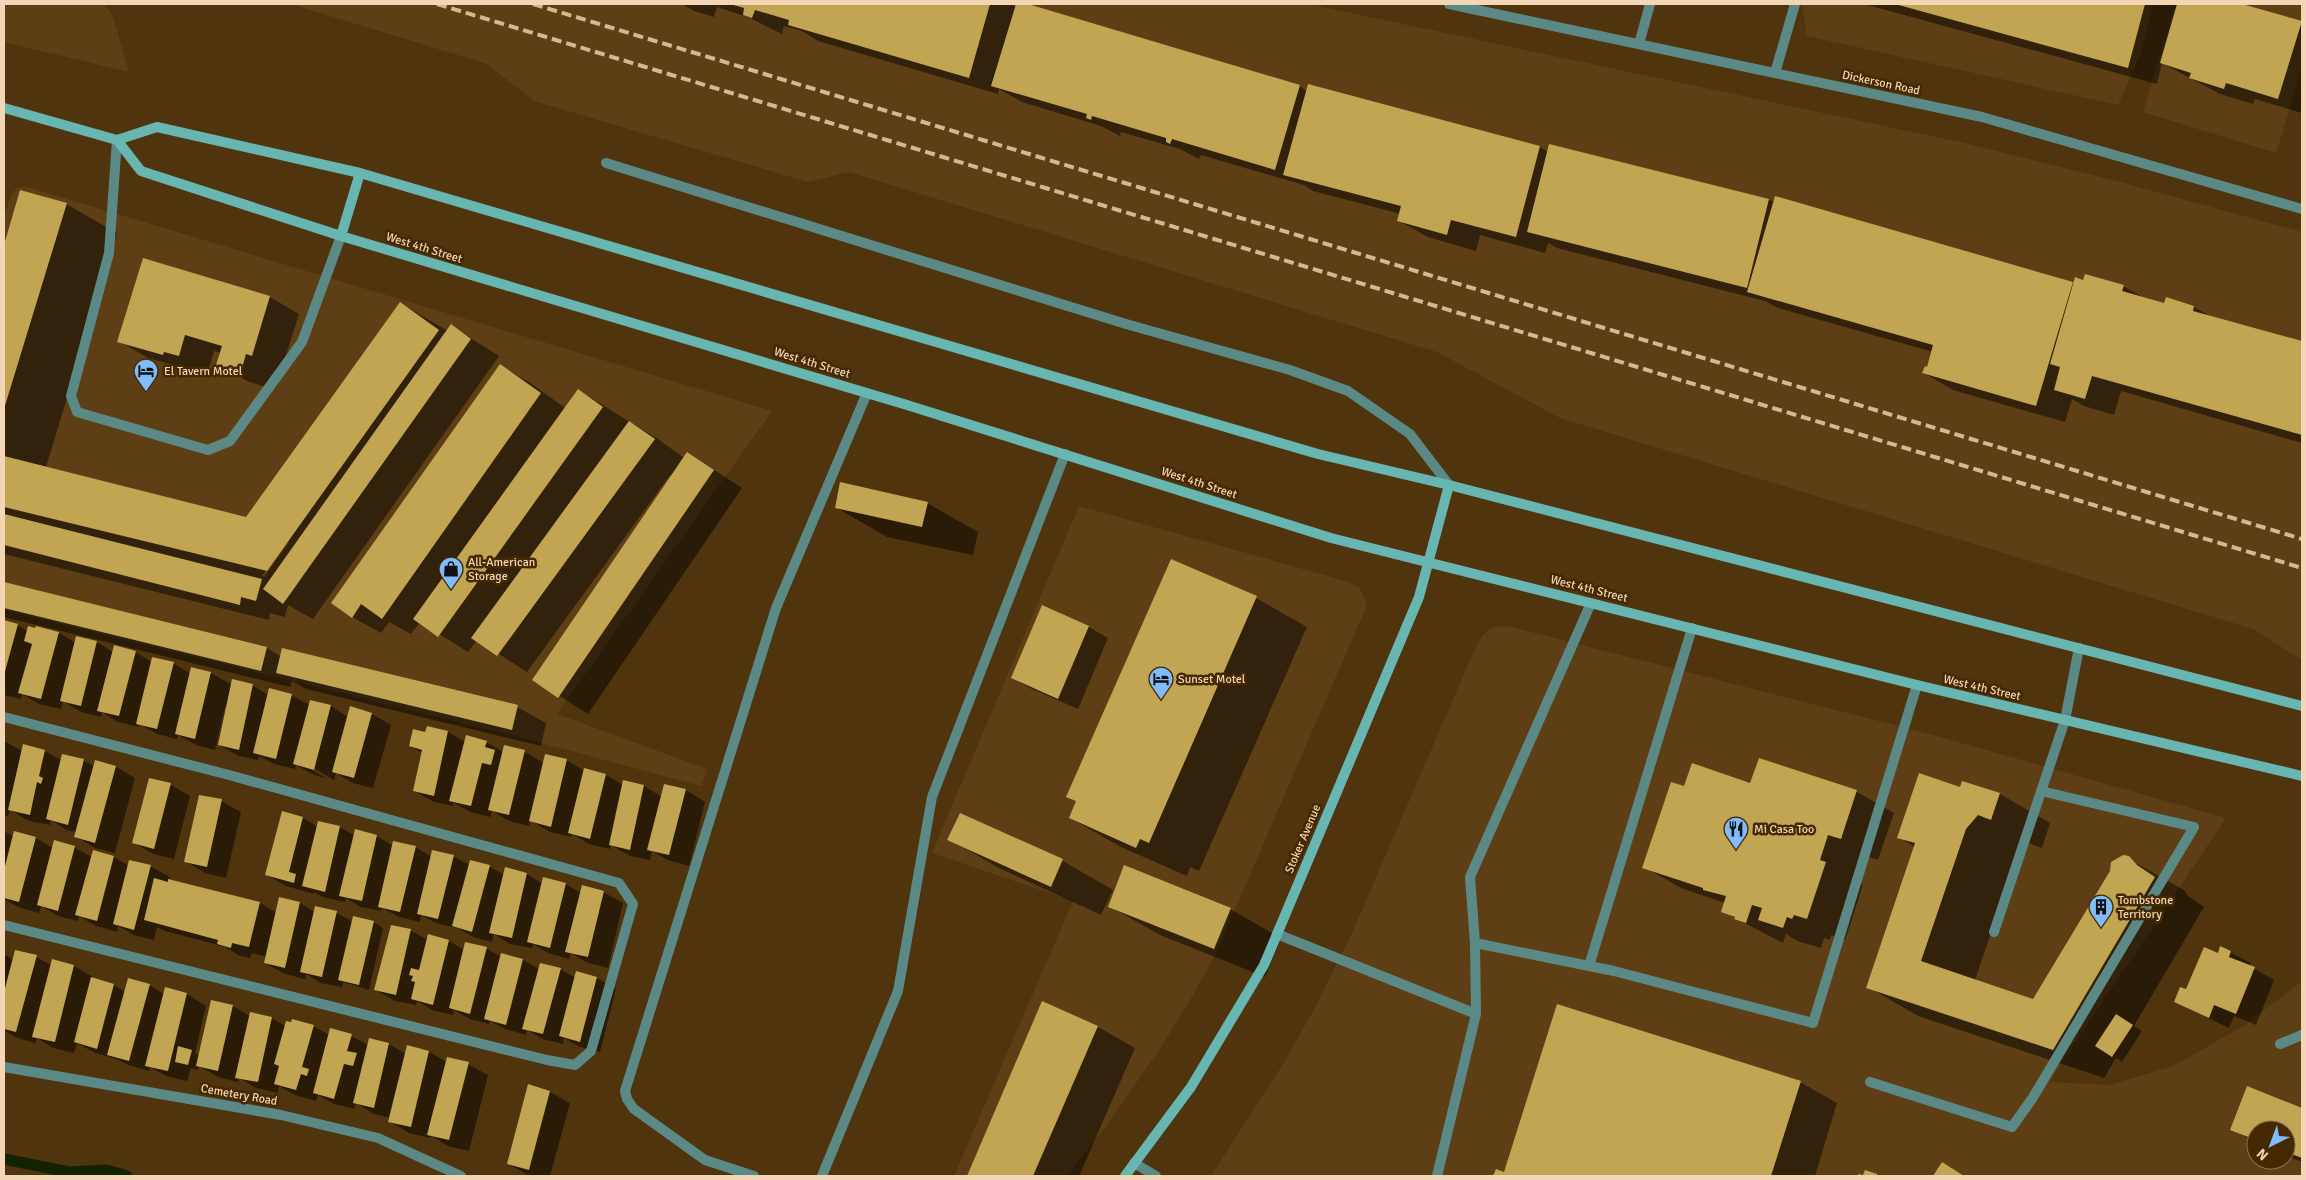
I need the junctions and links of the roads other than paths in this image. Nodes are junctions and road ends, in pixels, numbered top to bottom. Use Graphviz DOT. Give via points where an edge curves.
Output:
graph roads {
  1 [pos="1449,4"];
  2 [pos="1650,4"];
  3 [pos="1795,4"];
  4 [pos="1640,44"];
  5 [pos="1775,73"];
  6 [pos="4,108"];
  7 [pos="117,140"];
  8 [pos="606,163"];
  9 [pos="360,173"];
  10 [pos="2302,209"];
  11 [pos="340,236"];
  12 [pos="867,393"];
  13 [pos="1065,454"];
  14 [pos="1449,485"];
  15 [pos="1430,562"];
  16 [pos="1591,603"];
  17 [pos="1692,628"];
  18 [pos="2079,648"];
  19 [pos="1917,685"];
  20 [pos="2302,706"];
  21 [pos="4,717"];
  22 [pos="2065,720"];
  23 [pos="2302,776"];
  24 [pos="2041,791"];
  25 [pos="4,925"];
  26 [pos="1994,932"];
  27 [pos="1277,934"];
  28 [pos="1475,943"];
  29 [pos="1588,966"];
  30 [pos="1476,1014"];
  31 [pos="2302,1035"];
  32 [pos="2280,1044"];
  33 [pos="4,1067"];
  34 [pos="1870,1082"];
  35 [pos="1134,1163"];
  36 [pos="461,1176"];
  37 [pos="754,1176"];
  38 [pos="822,1176"];
  39 [pos="1125,1176"];
  40 [pos="1156,1176"];
  41 [pos="1437,1176"];
  1 -- 4 [label="street, Dickerson Road"];
  2 -- 4 [label="street"];
  3 -- 5 [label="street"];
  4 -- 5 [label="street, Dickerson Road"];
  5 -- 10 [label="street, Dickerson Road" via="1982,117"];
  6 -- 7 [label="main road"];
  7 -- 9 [label="main road" via="157,127"];
  7 -- 11 [label="main road, West 4th Street" via="141,171"];
  7 -- 11 [label="street" via="109,253 71,396 77,412 208,450 230,441 302,342"];
  8 -- 14 [label="street" via="1126,324 1290,370 1348,391 1410,434"];
  9 -- 11 [label="main road"];
  9 -- 14 [label="main road" via="1318,454"];
  11 -- 12 [label="main road, West 4th Street"];
  12 -- 13 [label="main road, West 4th Street"];
  12 -- 37 [label="street" via="776,608 625,1091 634,1109 705,1160"];
  13 -- 15 [label="main road, West 4th Street" via="1331,538"];
  13 -- 38 [label="street" via="932,797 898,991"];
  14 -- 15 [label="main road, Stoker Avenue"];
  14 -- 18 [label="main road"];
  15 -- 16 [label="main road, West 4th Street"];
  15 -- 27 [label="main road, Stoker Avenue" via="1419,597"];
  16 -- 17 [label="main road, West 4th Street"];
  16 -- 28 [label="street" via="1470,877"];
  17 -- 19 [label="main road, West 4th Street"];
  17 -- 29 [label="street"];
  18 -- 20 [label="main road"];
  18 -- 22 [label="street"];
  19 -- 22 [label="main road, West 4th Street"];
  19 -- 29 [label="street" via="1813,1023"];
  21 -- 25 [label="street" via="229,775 619,883 632,904 591,1051 575,1065"];
  22 -- 23 [label="main road, West 4th Street"];
  22 -- 24 [label="street"];
  24 -- 26 [label="street"];
  24 -- 34 [label="street" via="2194,827 2032,1099 2012,1127"];
  27 -- 30 [label="street"];
  27 -- 35 [label="main road, Stoker Avenue" via="1264,965 1191,1087"];
  28 -- 29 [label="street"];
  28 -- 30 [label="street"];
  30 -- 41 [label="street"];
  31 -- 32 [label="street"];
  33 -- 36 [label="street, Cemetery Road" via="281,1115 378,1138"];
  35 -- 39 [label="main road, Stoker Avenue"];
  35 -- 40 [label="street"];
}
